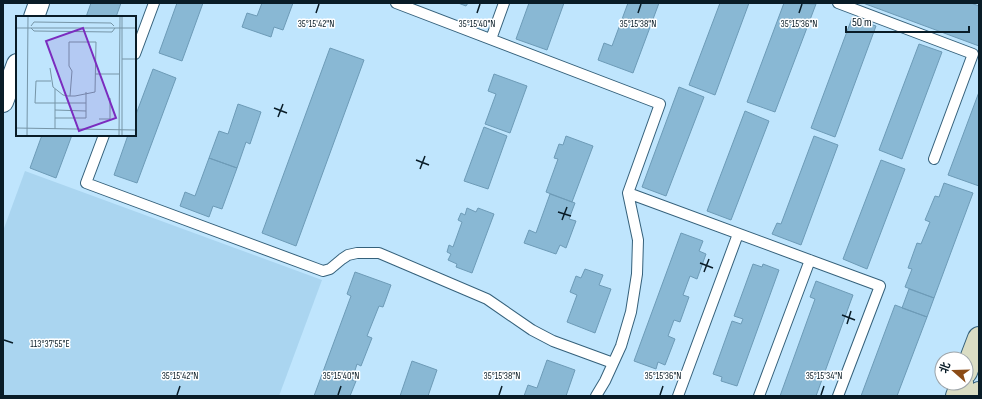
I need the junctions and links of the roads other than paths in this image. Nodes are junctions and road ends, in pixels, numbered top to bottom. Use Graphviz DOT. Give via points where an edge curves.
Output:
graph roads {
  1 [pos="39,3"];
  2 [pos="154,3"];
  3 [pos="396,3"];
  4 [pos="504,3"];
  5 [pos="838,3"];
  6 [pos="34,16"];
  7 [pos="491,39"];
  8 [pos="136,51"];
  9 [pos="16,67"];
  10 [pos="3,102"];
  11 [pos="104,136"];
  12 [pos="934,159"];
  13 [pos="628,193"];
  14 [pos="738,234"];
  15 [pos="810,260"];
  16 [pos="979,338"];
  17 [pos="974,351"];
  18 [pos="613,364"];
  19 [pos="979,393"];
  20 [pos="596,396"];
  21 [pos="678,396"];
  22 [pos="759,396"];
  23 [pos="838,396"];
  24 [pos="978,396"];
  1 -- 6 [label="street"];
  2 -- 8 [label="lane"];
  3 -- 7 [label="lane"];
  4 -- 7 [label="lane"];
  5 -- 12 [label="lane" via="973,54"];
  7 -- 13 [label="lane" via="660,104"];
  9 -- 10 [label="street"];
  11 -- 18 [label="lane" via="86,183 323,271 330,269 348,255 379,253 487,299 553,341"];
  13 -- 14 [label="lane"];
  13 -- 18 [label="lane" via="638,240 637,274 631,312"];
  14 -- 15 [label="lane"];
  14 -- 21 [label="lane"];
  15 -- 22 [label="lane"];
  15 -- 23 [label="lane" via="880,286"];
  16 -- 17 [label="main road"];
  18 -- 20 [label="lane"];
  19 -- 24 [label="main road"];
}
